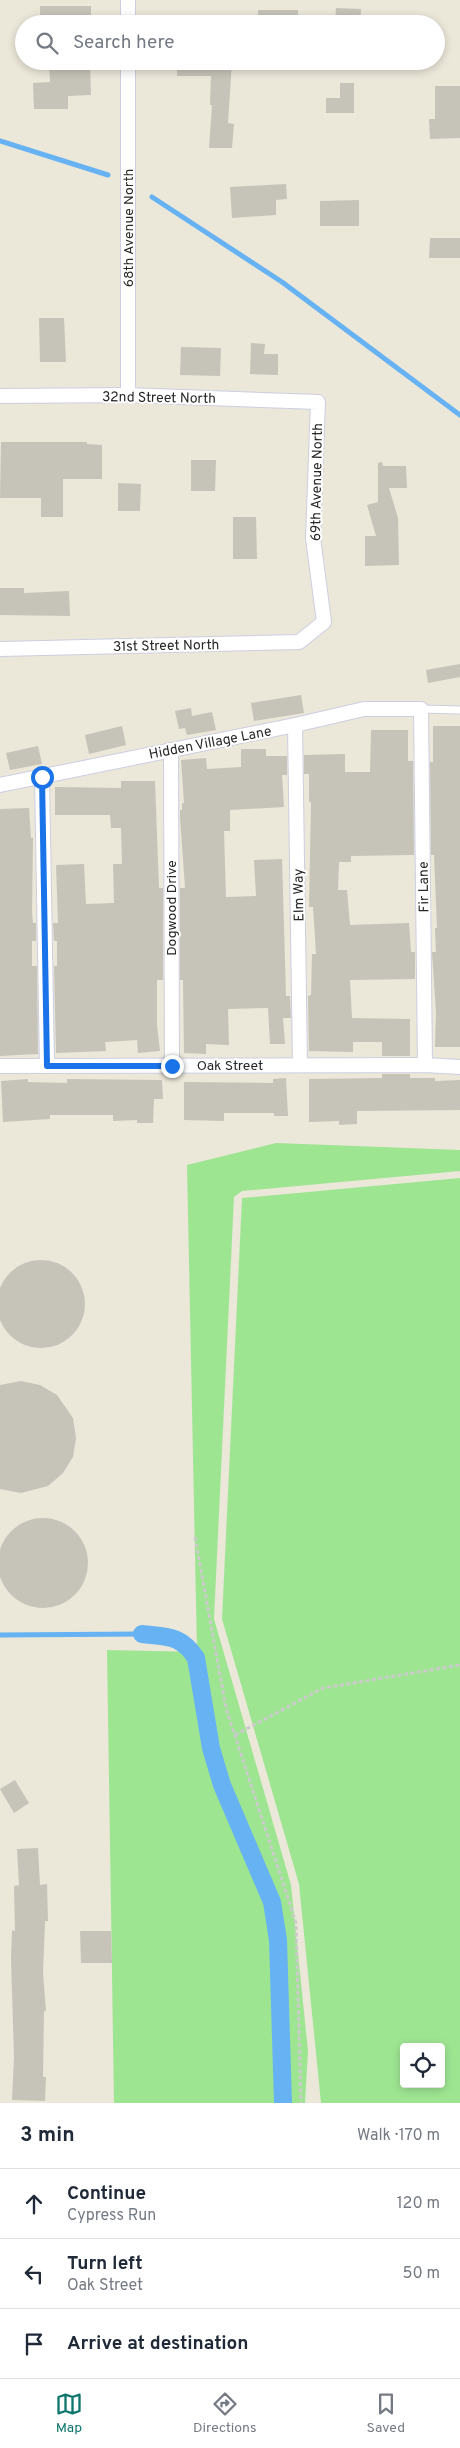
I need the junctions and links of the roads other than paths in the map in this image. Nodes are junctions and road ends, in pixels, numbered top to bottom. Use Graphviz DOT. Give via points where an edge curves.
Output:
graph roads {
  1 [pos="128,0"];
  2 [pos="128,15"];
  3 [pos="128,70"];
  4 [pos="128,395"];
  5 [pos="0,396"];
  6 [pos="318,402"];
  7 [pos="324,622"];
  8 [pos="0,649"];
  9 [pos="421,710"];
  10 [pos="460,710"];
  11 [pos="295,725"];
  12 [pos="171,750"];
  13 [pos="42,777"];
  14 [pos="0,786"];
  15 [pos="300,1065"];
  16 [pos="425,1065"];
  17 [pos="0,1066"];
  18 [pos="47,1066"];
  19 [pos="172,1066"];
  20 [pos="460,1067"];
  1 -- 2 [label="street"];
  3 -- 4 [label="street, 68th Avenue North"];
  4 -- 5 [label="street, 32nd Street North"];
  4 -- 6 [label="street, 32nd Street North"];
  6 -- 7 [label="street, 69th Avenue North" via="313,538"];
  7 -- 8 [label="street, 31st Street North" via="299,642"];
  9 -- 10 [label="lane"];
  9 -- 11 [label="street, Hidden Village Lane" via="364,708"];
  9 -- 16 [label="street, Fir Lane"];
  11 -- 12 [label="street, Hidden Village Lane"];
  11 -- 15 [label="street, Elm Way"];
  12 -- 13 [label="street, Hidden Village Lane"];
  12 -- 19 [label="street, Dogwood Drive"];
  13 -- 14 [label="street, Hidden Village Lane"];
  13 -- 18 [label="street"];
  15 -- 16 [label="street, Oak Street"];
  15 -- 19 [label="street, Oak Street"];
  16 -- 20 [label="street, Oak Street"];
  17 -- 18 [label="street, Oak Street"];
  18 -- 19 [label="street, Oak Street"];
}
